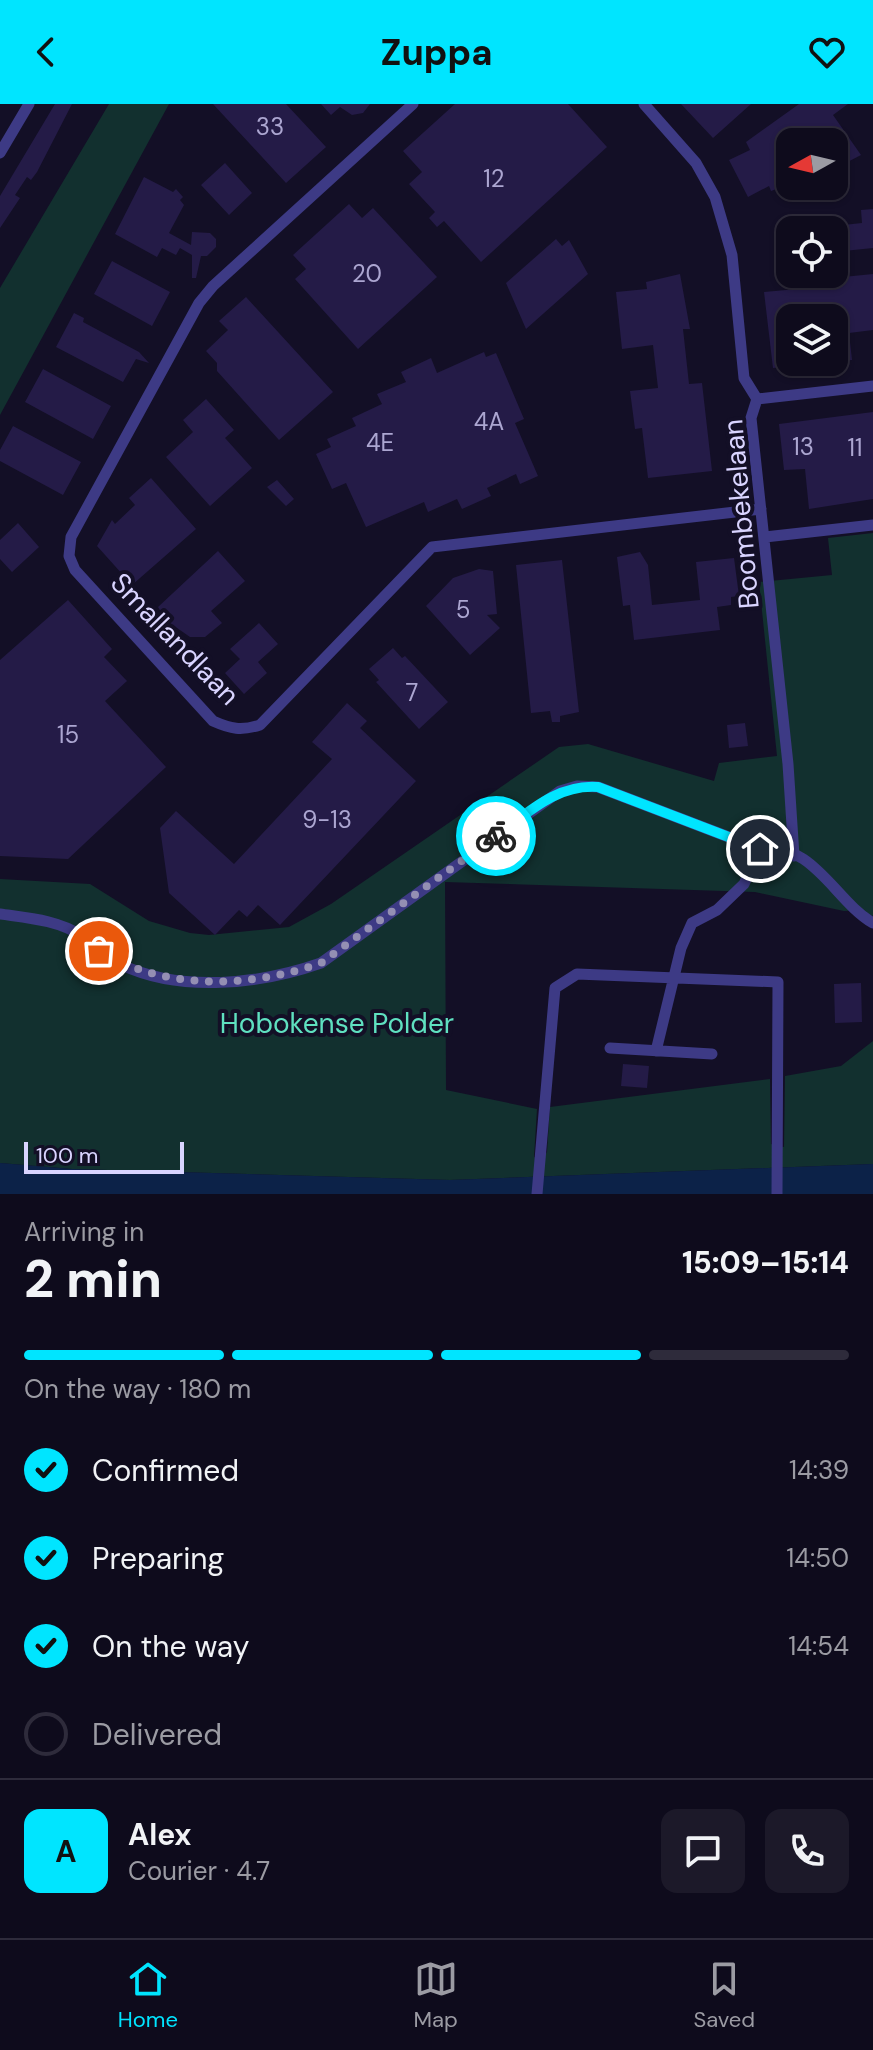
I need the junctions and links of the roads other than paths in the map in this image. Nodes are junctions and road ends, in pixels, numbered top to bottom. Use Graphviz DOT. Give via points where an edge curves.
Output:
graph roads {
  1 [pos="413,104"];
  2 [pos="644,104"];
  3 [pos="26,105"];
  4 [pos="0,153"];
  5 [pos="873,386"];
  6 [pos="757,399"];
  7 [pos="761,509"];
  8 [pos="873,525"];
  9 [pos="765,537"];
  10 [pos="760,849"];
  11 [pos="794,856"];
  12 [pos="0,914"];
  13 [pos="873,923"];
  14 [pos="675,975"];
  15 [pos="610,1048"];
  16 [pos="656,1051"];
  17 [pos="712,1054"];
  18 [pos="537,1194"];
  19 [pos="777,1194"];
  1 -- 7 [label="street, Smallandlaan" via="199,303 71,537 69,556 75,570 213,721 246,729 260,725 432,547"];
  2 -- 6 [label="street, Boombekelaan" via="696,163 715,197 732,255 744,378"];
  3 -- 4 [label="street"];
  5 -- 6 [label="street"];
  6 -- 7 [label="street, Boombekelaan" via="751,418"];
  7 -- 9 [label="street, Boombekelaan"];
  8 -- 9 [label="street"];
  9 -- 11 [label="street, Boombekelaan"];
  10 -- 11 [label="street" via="772,847"];
  10 -- 12 [label="street" via="598,787 577,786 560,791 321,963 292,973 227,982 172,978 123,965 64,926"];
  10 -- 14 [label="street" via="744,884 717,910 692,923"];
  11 -- 13 [label="street" via="818,868 856,913"];
  14 -- 16 [label="street"];
  14 -- 18 [label="street" via="577,974 555,988"];
  14 -- 19 [label="street" via="778,982"];
  15 -- 16 [label="street"];
  16 -- 17 [label="street"];
}
